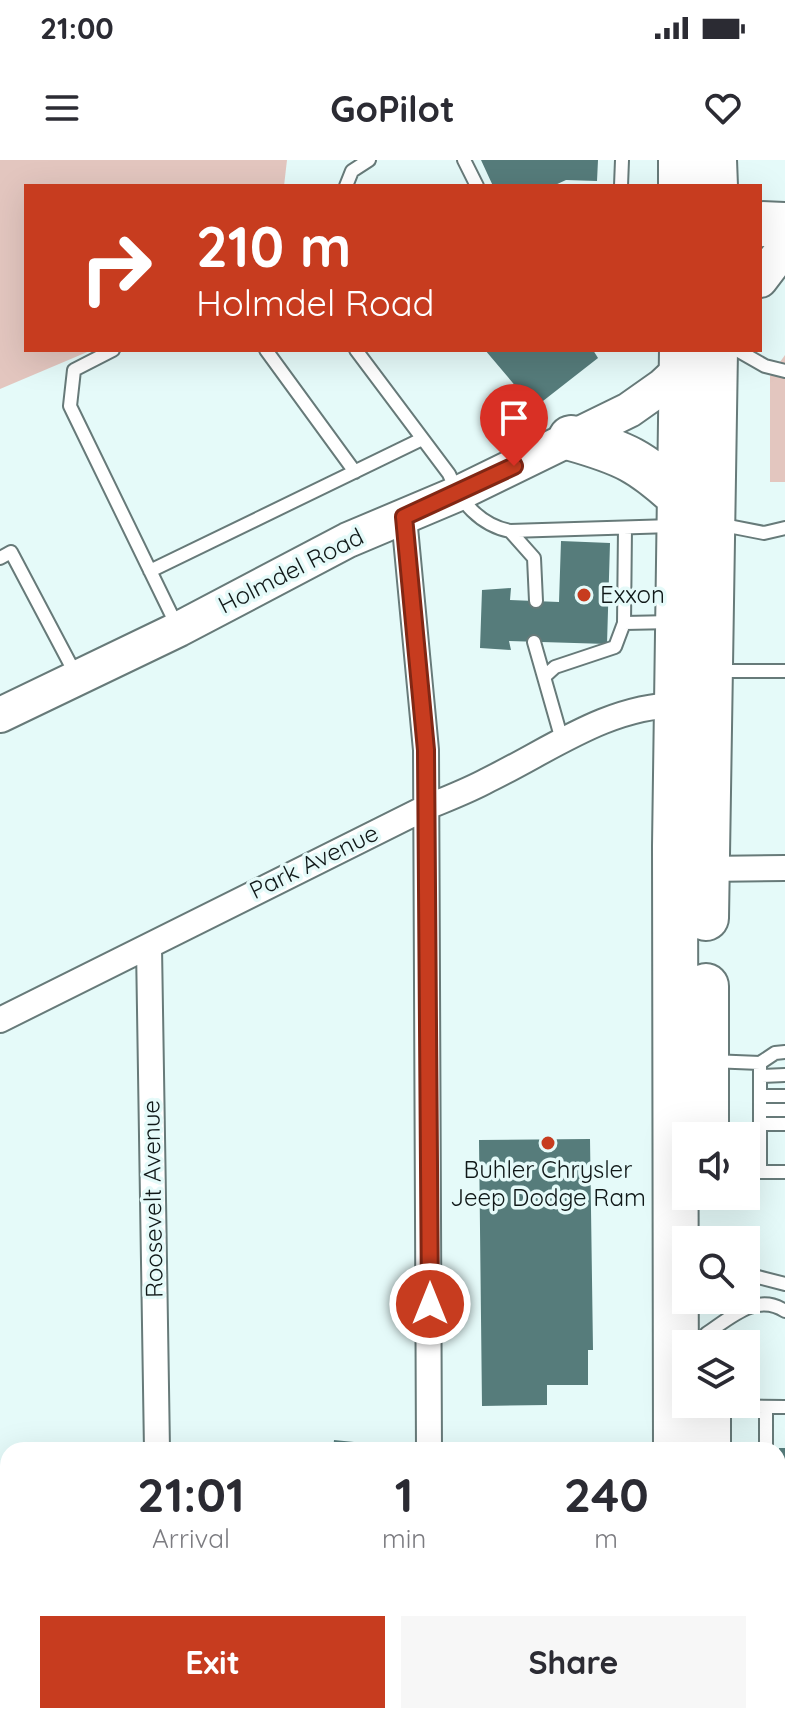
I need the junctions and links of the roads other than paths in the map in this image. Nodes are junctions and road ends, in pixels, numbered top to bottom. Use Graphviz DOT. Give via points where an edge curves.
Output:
graph roads {
  1 [pos="369,160"];
  2 [pos="464,160"];
  3 [pos="622,160"];
  4 [pos="681,160"];
  5 [pos="714,160"];
  6 [pos="347,184"];
  7 [pos="476,184"];
  8 [pos="621,184"];
  9 [pos="681,184"];
  10 [pos="715,184"];
  11 [pos="762,224"];
  12 [pos="785,225"];
  13 [pos="785,247"];
  14 [pos="762,277"];
  15 [pos="109,352"];
  16 [pos="267,352"];
  17 [pos="357,352"];
  18 [pos="740,352"];
  19 [pos="695,355"];
  20 [pos="785,371"];
  21 [pos="571,438"];
  22 [pos="422,439"];
  23 [pos="355,472"];
  24 [pos="457,494"];
  25 [pos="692,516"];
  26 [pos="404,517"];
  27 [pos="625,528"];
  28 [pos="785,528"];
  29 [pos="510,531"];
  30 [pos="0,558"];
  31 [pos="150,571"];
  32 [pos="536,601"];
  33 [pos="680,622"];
  34 [pos="624,623"];
  35 [pos="179,629"];
  36 [pos="534,642"];
  37 [pos="710,671"];
  38 [pos="785,671"];
  39 [pos="544,677"];
  40 [pos="77,678"];
  41 [pos="678,705"];
  42 [pos="0,715"];
  43 [pos="562,740"];
  44 [pos="425,808"];
  45 [pos="785,868"];
  46 [pos="706,869"];
  47 [pos="149,947"];
  48 [pos="0,1020"];
  49 [pos="785,1052"];
  50 [pos="706,1061"];
  51 [pos="760,1070"];
  52 [pos="785,1075"];
  53 [pos="760,1096"];
  54 [pos="785,1096"];
  55 [pos="760,1110"];
  56 [pos="785,1110"];
  57 [pos="706,1122"];
  58 [pos="760,1122"];
  59 [pos="760,1124"];
  60 [pos="785,1124"];
  61 [pos="760,1172"];
  62 [pos="785,1172"];
  63 [pos="760,1278"];
  64 [pos="785,1284"];
  65 [pos="785,1311"];
  66 [pos="706,1326"];
  67 [pos="760,1407"];
  68 [pos="766,1407"];
  69 [pos="785,1407"];
  70 [pos="708,1418"];
  71 [pos="157,1442"];
  72 [pos="429,1442"];
  73 [pos="676,1442"];
  74 [pos="708,1442"];
  75 [pos="766,1442"];
  1 -- 6 [label="lane" via="352,171"];
  2 -- 7 [label="lane"];
  3 -- 8 [label="lane"];
  4 -- 9 [label="highway"];
  5 -- 10 [label="highway"];
  11 -- 12 [label="highway"];
  13 -- 14 [label="main road"];
  15 -- 31 [label="lane" via="74,370 70,406"];
  16 -- 23 [label="lane"];
  17 -- 22 [label="lane"];
  18 -- 20 [label="lane"];
  19 -- 21 [label="main road, Holmdel Road" via="646,399"];
  19 -- 25 [label="highway"];
  21 -- 24 [label="main road, Holmdel Road"];
  21 -- 25 [label="highway" via="645,465"];
  22 -- 23 [label="lane"];
  22 -- 24 [label="lane"];
  23 -- 31 [label="lane"];
  24 -- 26 [label="main road, Holmdel Road"];
  24 -- 29 [label="lane" via="493,528"];
  25 -- 27 [label="lane"];
  25 -- 28 [label="lane" via="764,533"];
  25 -- 33 [label="highway"];
  25 -- 37 [label="highway"];
  26 -- 35 [label="main road, Holmdel Road" via="348,540"];
  26 -- 44 [label="street" via="426,750"];
  27 -- 29 [label="lane"];
  27 -- 34 [label="lane"];
  29 -- 32 [label="lane" via="534,558"];
  30 -- 40 [label="lane" via="11,552"];
  31 -- 35 [label="lane"];
  33 -- 34 [label="lane"];
  33 -- 41 [label="highway"];
  34 -- 39 [label="lane" via="615,647 555,667"];
  35 -- 40 [label="main road, Holmdel Road"];
  36 -- 39 [label="lane"];
  37 -- 38 [label="lane"];
  37 -- 46 [label="highway"];
  39 -- 43 [label="lane"];
  40 -- 42 [label="main road, Holmdel Road"];
  41 -- 43 [label="street, Park Avenue" via="632,711"];
  41 -- 73 [label="highway"];
  43 -- 44 [label="street, Park Avenue"];
  44 -- 47 [label="street, Park Avenue"];
  44 -- 72 [label="street"];
  45 -- 46 [label="street"];
  46 -- 50 [label="highway"];
  47 -- 48 [label="street, Park Avenue"];
  47 -- 71 [label="street, Roosevelt Avenue"];
  49 -- 51 [label="lane" via="775,1053"];
  50 -- 51 [label="lane"];
  50 -- 57 [label="highway"];
  51 -- 52 [label="lane"];
  51 -- 53 [label="lane"];
  53 -- 54 [label="lane"];
  53 -- 55 [label="lane"];
  55 -- 56 [label="lane"];
  55 -- 58 [label="lane"];
  59 -- 60 [label="lane"];
  61 -- 62 [label="lane"];
  63 -- 64 [label="lane"];
  65 -- 66 [label="lane" via="772,1304 753,1306"];
  67 -- 68 [label="lane"];
  68 -- 69 [label="lane"];
  68 -- 75 [label="lane"];
  70 -- 74 [label="highway"];
}
